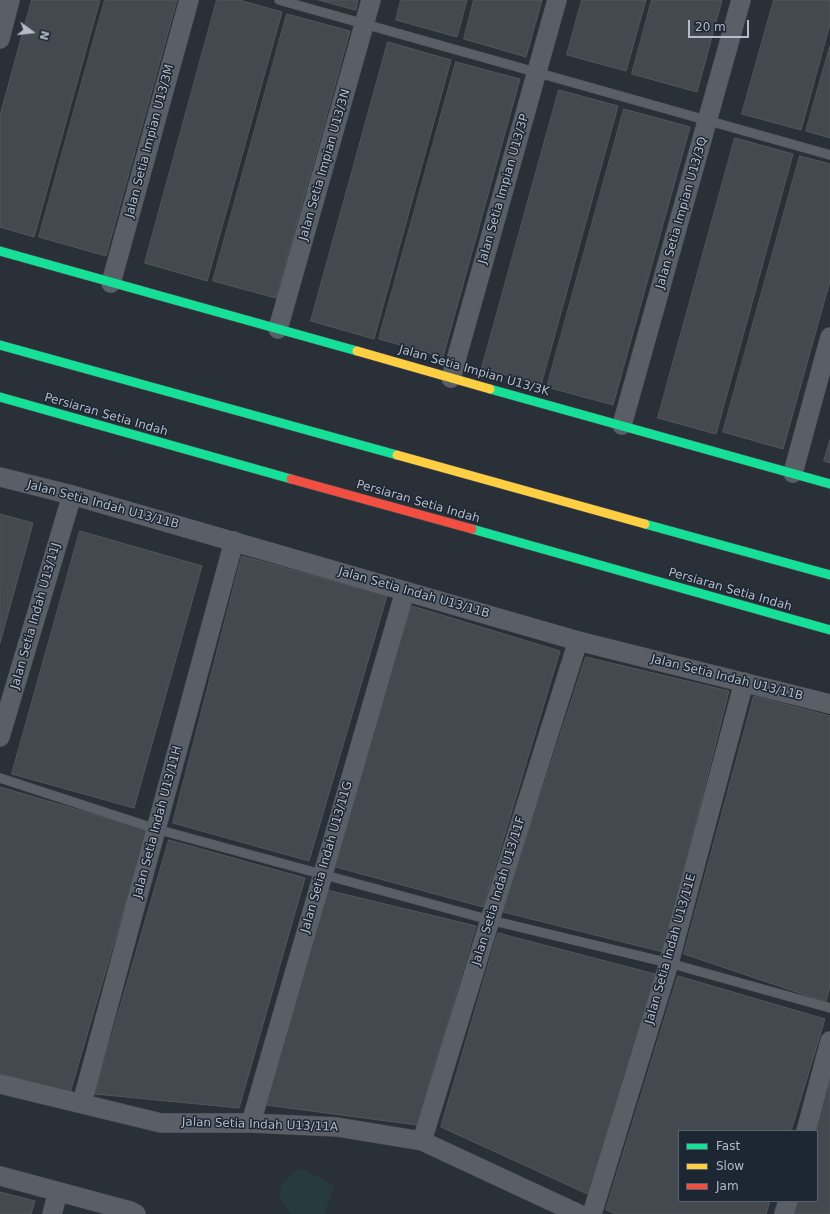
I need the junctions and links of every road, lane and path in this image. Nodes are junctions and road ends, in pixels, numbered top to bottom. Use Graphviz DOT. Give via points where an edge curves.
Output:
graph roads {
  1 [pos="10,0"];
  2 [pos="189,0"];
  3 [pos="279,0"];
  4 [pos="371,0"];
  5 [pos="557,0"];
  6 [pos="741,0"];
  7 [pos="364,24"];
  8 [pos="0,39"];
  9 [pos="536,72"];
  10 [pos="708,120"];
  11 [pos="830,155"];
  12 [pos="0,251"];
  13 [pos="111,283"];
  14 [pos="278,329"];
  15 [pos="830,337"];
  16 [pos="0,345"];
  17 [pos="451,378"];
  18 [pos="0,397"];
  19 [pos="622,425"];
  20 [pos="793,473"];
  21 [pos="0,477"];
  22 [pos="830,484"];
  23 [pos="72,495"];
  24 [pos="234,541"];
  25 [pos="830,575"];
  26 [pos="405,591"];
  27 [pos="830,630"];
  28 [pos="578,641"];
  29 [pos="744,682"];
  30 [pos="830,704"];
  31 [pos="0,737"];
  32 [pos="0,778"];
  33 [pos="156,829"];
  34 [pos="322,874"];
  35 [pos="490,920"];
  36 [pos="669,963"];
  37 [pos="830,1008"];
  38 [pos="830,1041"];
  39 [pos="0,1084"];
  40 [pos="82,1103"];
  41 [pos="251,1123"];
  42 [pos="806,1130"];
  43 [pos="422,1141"];
  44 [pos="0,1176"];
  45 [pos="58,1192"];
  46 [pos="788,1202"];
  47 [pos="52,1214"];
  48 [pos="136,1214"];
  49 [pos="579,1214"];
  50 [pos="592,1214"];
  51 [pos="784,1214"];
  1 -- 8 [label="street"];
  2 -- 13 [label="street, Jalan Setia Impian U13/3M"];
  3 -- 7 [label="lane"];
  4 -- 7 [label="street, Jalan Setia Impian U13/3N"];
  5 -- 9 [label="street, Jalan Setia Impian U13/3P"];
  6 -- 10 [label="street, Jalan Setia Impian U13/3Q"];
  7 -- 9 [label="lane"];
  7 -- 14 [label="street, Jalan Setia Impian U13/3N"];
  9 -- 10 [label="lane"];
  9 -- 17 [label="street, Jalan Setia Impian U13/3P"];
  10 -- 11 [label="lane"];
  10 -- 19 [label="street, Jalan Setia Impian U13/3Q"];
  12 -- 13 [label="street, Jalan Setia Impian U13/3K"];
  13 -- 14 [label="street, Jalan Setia Impian U13/3K"];
  14 -- 17 [label="street, Jalan Setia Impian U13/3K"];
  15 -- 20 [label="street"];
  16 -- 25 [label="street"];
  17 -- 19 [label="street, Jalan Setia Impian U13/3K"];
  18 -- 27 [label="street, Persiaran Setia Indah"];
  19 -- 20 [label="street, Jalan Setia Impian U13/3K"];
  20 -- 22 [label="street, Jalan Setia Impian U13/3K"];
  21 -- 23 [label="street, Jalan Setia Indah U13/11B"];
  23 -- 24 [label="street, Jalan Setia Indah U13/11B"];
  23 -- 31 [label="street, Jalan Setia Indah U13/11J"];
  24 -- 26 [label="street, Jalan Setia Indah U13/11B"];
  24 -- 33 [label="street, Jalan Setia Indah U13/11H"];
  26 -- 28 [label="street, Jalan Setia Indah U13/11B"];
  26 -- 34 [label="street, Jalan Setia Indah U13/11G"];
  28 -- 29 [label="street, Jalan Setia Indah U13/11B"];
  28 -- 35 [label="street, Jalan Setia Indah U13/11F"];
  29 -- 30 [label="street, Jalan Setia Indah U13/11B"];
  29 -- 36 [label="street, Jalan Setia Indah U13/11E"];
  32 -- 33 [label="lane"];
  33 -- 34 [label="lane"];
  33 -- 40 [label="street, Jalan Setia Indah U13/11H"];
  34 -- 35 [label="lane"];
  34 -- 41 [label="street, Jalan Setia Indah U13/11G"];
  35 -- 36 [label="lane"];
  35 -- 43 [label="street, Jalan Setia Indah U13/11F"];
  36 -- 37 [label="lane"];
  36 -- 50 [label="street, Jalan Setia Indah U13/11E"];
  38 -- 42 [label="street"];
  39 -- 40 [label="street, Jalan Setia Indah U13/11A"];
  40 -- 41 [label="street, Jalan Setia Indah U13/11A" via="161,1123"];
  41 -- 43 [label="street, Jalan Setia Indah U13/11A" via="338,1127"];
  43 -- 49 [label="street, Jalan Setia Indah U13/11A"];
  44 -- 45 [label="street"];
  45 -- 47 [label="street"];
  45 -- 48 [label="street" via="130,1210"];
  46 -- 51 [label="street"];
}
